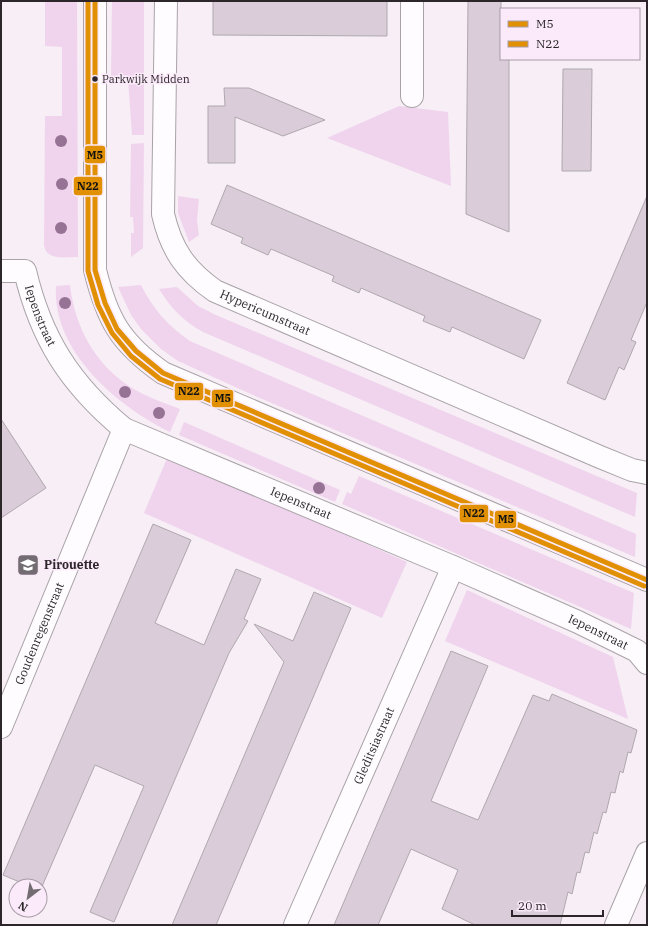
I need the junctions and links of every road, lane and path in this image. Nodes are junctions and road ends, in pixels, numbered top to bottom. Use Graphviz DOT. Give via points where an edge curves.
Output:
graph roads {
  1 [pos="95,1"];
  2 [pos="166,1"];
  3 [pos="412,1"];
  4 [pos="412,96"];
  5 [pos="1,271"];
  6 [pos="124,429"];
  7 [pos="647,473"];
  8 [pos="453,567"];
  9 [pos="647,580"];
  10 [pos="647,663"];
  11 [pos="1,727"];
  12 [pos="647,853"];
  13 [pos="295,925"];
  14 [pos="616,925"];
  1 -- 9 [label="street" via="95,270 104,306 113,323 143,359 163,373"];
  2 -- 7 [label="street, Hypericumstraat" via="163,214 175,250 200,281 215,291 600,457"];
  3 -- 4 [label="street"];
  5 -- 6 [label="street, Iepenstraat" via="25,271 40,322 62,364 88,396"];
  6 -- 8 [label="street, Iepenstraat"];
  6 -- 11 [label="street, Goudenregenstraat"];
  8 -- 10 [label="street, Iepenstraat" via="620,642 637,651"];
  8 -- 13 [label="street, Gleditsiastraat"];
  12 -- 14 [label="street"];
}
